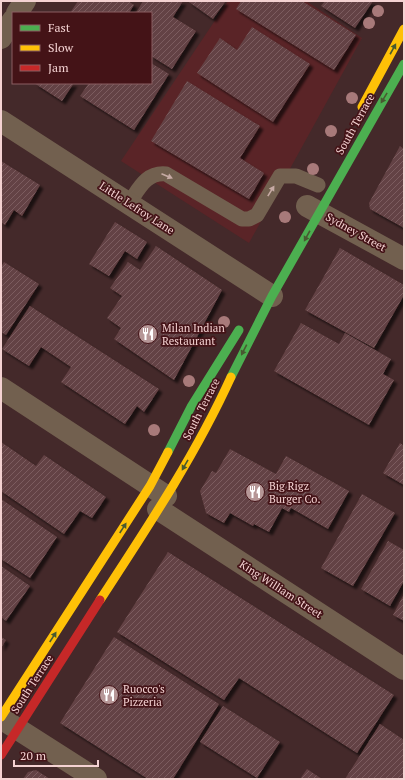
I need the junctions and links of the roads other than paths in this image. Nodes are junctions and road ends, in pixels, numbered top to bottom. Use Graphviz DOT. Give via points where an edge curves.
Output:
graph roads {
  1 [pos="25,1"];
  2 [pos="18,12"];
  3 [pos="12,22"];
  4 [pos="404,29"];
  5 [pos="1,38"];
  6 [pos="404,64"];
  7 [pos="358,115"];
  8 [pos="1,122"];
  9 [pos="314,198"];
  10 [pos="130,204"];
  11 [pos="404,259"];
  12 [pos="264,291"];
  13 [pos="242,324"];
  14 [pos="1,388"];
  15 [pos="158,497"];
  16 [pos="404,669"];
  17 [pos="7,721"];
  18 [pos="1,755"];
  19 [pos="96,779"];
  1 -- 2 [label="street"];
  3 -- 5 [label="street"];
  7 -- 4 [label="street, South Terrace, one-way"];
  6 -- 9 [label="street, South Terrace, one-way" via="373,116"];
  8 -- 10 [label="street, Little Lefroy Lane"];
  10 -- 9 [label="lane, one-way" via="150,176 158,173 166,174 242,219 257,215 280,176 296,176"];
  9 -- 11 [label="street, Sydney Street"];
  9 -- 12 [label="street, South Terrace, one-way"];
  10 -- 12 [label="street, Little Lefroy Lane"];
  12 -- 15 [label="street, South Terrace, one-way" via="243,350 215,412"];
  13 -- 15 [label="street, South Terrace" via="191,407"];
  14 -- 15 [label="street, King William Street"];
  15 -- 16 [label="street, King William Street"];
  15 -- 17 [label="street, South Terrace"];
  17 -- 15 [label="street, South Terrace, one-way"];
  17 -- 18 [label="street, South Terrace"];
  17 -- 19 [label="street"];
}
